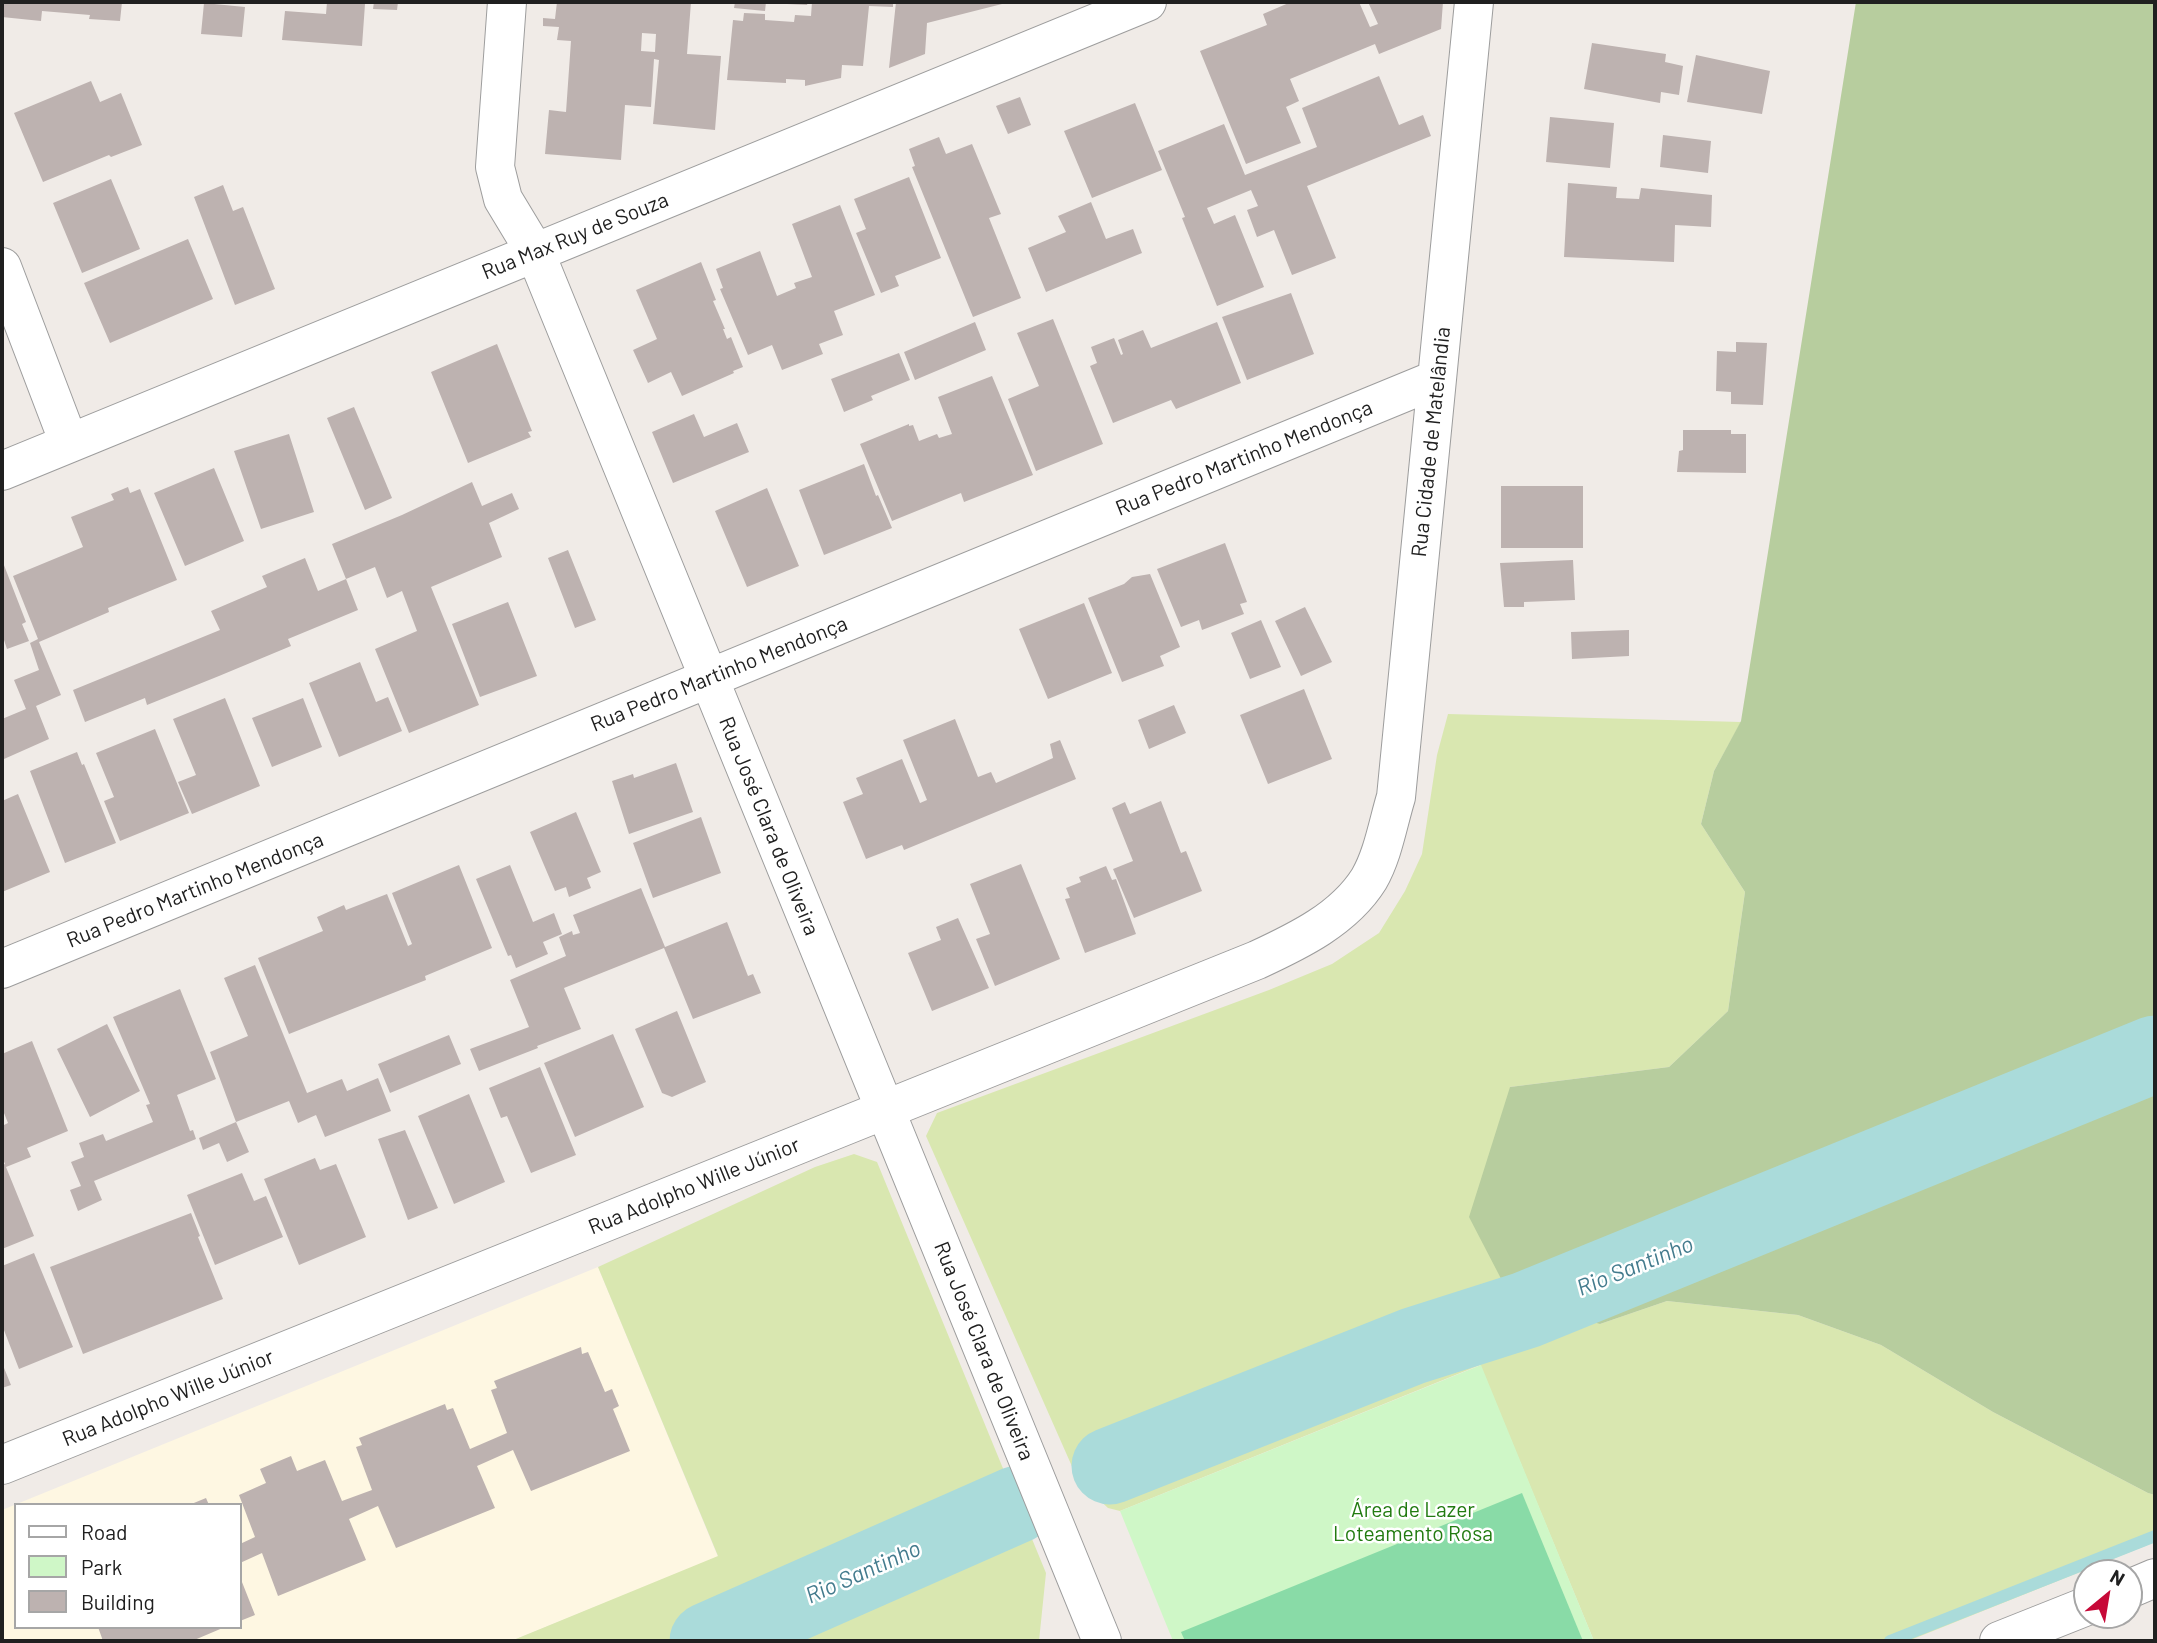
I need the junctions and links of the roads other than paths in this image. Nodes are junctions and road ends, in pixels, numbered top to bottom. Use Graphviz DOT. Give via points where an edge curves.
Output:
graph roads {
  1 [pos="507,2"];
  2 [pos="1147,2"];
  3 [pos="1475,2"];
  4 [pos="535,252"];
  5 [pos="2,267"];
  6 [pos="1437,379"];
  7 [pos="69,443"];
  8 [pos="2,471"];
  9 [pos="709,678"];
  10 [pos="1369,879"];
  11 [pos="2,969"];
  12 [pos="885,1109"];
  13 [pos="2,1465"];
  14 [pos="2073,1612"];
  15 [pos="1102,1641"];
  16 [pos="2000,1641"];
  1 -- 4 [label="street, Rua José Clara de Oliveira" via="495,167 503,199"];
  2 -- 4 [label="street, Rua Max Ruy de Souza"];
  3 -- 6 [label="street, Rua Cidade de Matelândia"];
  4 -- 7 [label="street, Rua Max Ruy de Souza"];
  4 -- 9 [label="street, Rua José Clara de Oliveira"];
  5 -- 7 [label="street"];
  6 -- 9 [label="street, Rua Pedro Martinho Mendonça"];
  6 -- 10 [label="street, Rua Cidade de Matelândia" via="1395,797"];
  7 -- 8 [label="street, Rua Max Ruy de Souza"];
  9 -- 11 [label="street, Rua Pedro Martinho Mendonça"];
  9 -- 12 [label="street, Rua José Clara de Oliveira"];
  10 -- 12 [label="street, Rua Adolpho Wille Júnior" via="1339,913 1297,942"];
  12 -- 13 [label="street, Rua Adolpho Wille Júnior"];
  12 -- 15 [label="street, Rua José Clara de Oliveira"];
  14 -- 16 [label="street"];
}
